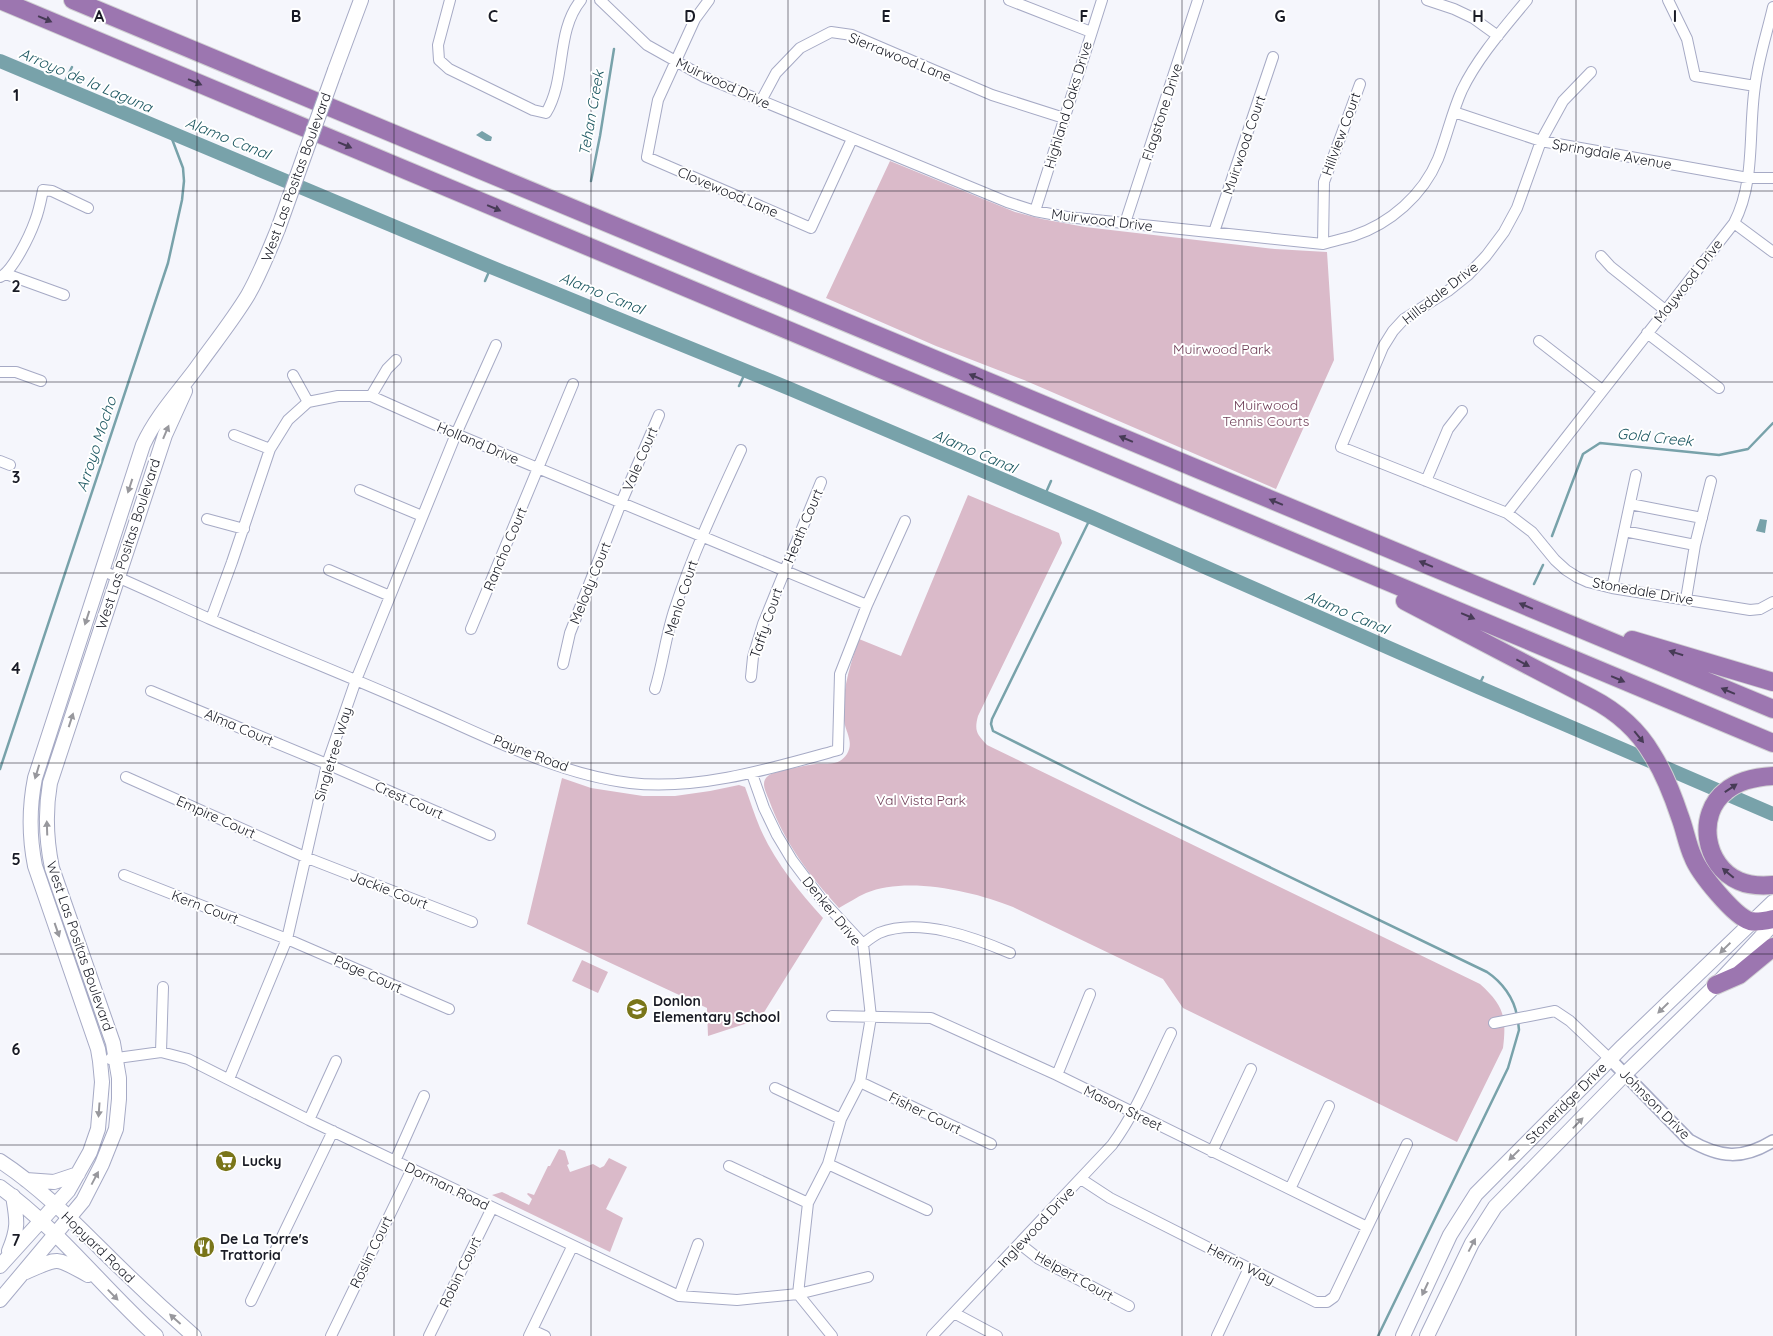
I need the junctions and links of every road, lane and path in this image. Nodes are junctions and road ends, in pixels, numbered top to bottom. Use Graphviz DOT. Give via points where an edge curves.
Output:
graph roads {
  1 [pos="0,0"];
  2 [pos="73,0"];
  3 [pos="361,0"];
  4 [pos="450,0"];
  5 [pos="581,0"];
  6 [pos="600,0"];
  7 [pos="709,0"];
  8 [pos="1009,0"];
  9 [pos="1102,0"];
  10 [pos="1198,0"];
  11 [pos="1427,0"];
  12 [pos="1527,0"];
  13 [pos="1668,0"];
  14 [pos="1773,7"];
  15 [pos="1091,32"];
  16 [pos="1498,36"];
  17 [pos="1273,57"];
  18 [pos="675,62"];
  19 [pos="1590,72"];
  20 [pos="1360,84"];
  21 [pos="1755,86"];
  22 [pos="760,101"];
  23 [pos="1454,112"];
  24 [pos="1064,118"];
  25 [pos="852,139"];
  26 [pos="1541,141"];
  27 [pos="1748,178"];
  28 [pos="1773,178"];
  29 [pos="88,208"];
  30 [pos="1035,211"];
  31 [pos="1125,223"];
  32 [pos="1734,223"];
  33 [pos="1214,232"];
  34 [pos="1323,244"];
  35 [pos="1773,252"];
  36 [pos="1601,256"];
  37 [pos="3,275"];
  38 [pos="64,295"];
  39 [pos="1665,310"];
  40 [pos="1647,333"];
  41 [pos="1539,341"];
  42 [pos="496,345"];
  43 [pos="396,360"];
  44 [pos="195,369"];
  45 [pos="0,372"];
  46 [pos="292,375"];
  47 [pos="41,381"];
  48 [pos="573,384"];
  49 [pos="1719,388"];
  50 [pos="1602,390"];
  51 [pos="371,396"];
  52 [pos="308,402"];
  53 [pos="1462,411"];
  54 [pos="658,416"];
  55 [pos="456,434"];
  56 [pos="234,435"];
  57 [pos="1341,446"];
  58 [pos="270,448"];
  59 [pos="741,450"];
  60 [pos="0,462"];
  61 [pos="10,465"];
  62 [pos="538,468"];
  63 [pos="1636,475"];
  64 [pos="1426,481"];
  65 [pos="1711,481"];
  66 [pos="821,482"];
  67 [pos="360,490"];
  68 [pos="621,503"];
  69 [pos="1630,504"];
  70 [pos="1507,514"];
  71 [pos="422,516"];
  72 [pos="1702,518"];
  73 [pos="207,519"];
  74 [pos="905,521"];
  75 [pos="244,528"];
  76 [pos="1624,531"];
  77 [pos="701,536"];
  78 [pos="1696,545"];
  79 [pos="1342,564"];
  80 [pos="329,570"];
  81 [pos="785,570"];
  82 [pos="103,571"];
  83 [pos="117,577"];
  84 [pos="1612,588"];
  85 [pos="390,596"];
  86 [pos="1686,599"];
  87 [pos="1773,602"];
  88 [pos="867,605"];
  89 [pos="211,619"];
  90 [pos="1570,625"];
  91 [pos="471,629"];
  92 [pos="563,664"];
  93 [pos="751,677"];
  94 [pos="356,680"];
  95 [pos="1773,682"];
  96 [pos="655,689"];
  97 [pos="151,691"];
  98 [pos="1773,709"];
  99 [pos="1773,744"];
  100 [pos="327,764"];
  101 [pos="752,774"];
  102 [pos="1773,776"];
  103 [pos="126,777"];
  104 [pos="490,835"];
  105 [pos="305,857"];
  106 [pos="124,875"];
  107 [pos="1773,885"];
  108 [pos="1773,902"];
  109 [pos="1773,919"];
  110 [pos="472,922"];
  111 [pos="1752,922"];
  112 [pos="1773,924"];
  113 [pos="287,938"];
  114 [pos="863,944"];
  115 [pos="1773,947"];
  116 [pos="1010,953"];
  117 [pos="1716,985"];
  118 [pos="164,987"];
  119 [pos="1090,994"];
  120 [pos="449,1010"];
  121 [pos="832,1016"];
  122 [pos="871,1017"];
  123 [pos="1494,1023"];
  124 [pos="1171,1033"];
  125 [pos="162,1052"];
  126 [pos="116,1058"];
  127 [pos="1610,1059"];
  128 [pos="100,1061"];
  129 [pos="336,1061"];
  130 [pos="1251,1069"];
  131 [pos="1626,1074"];
  132 [pos="1057,1075"];
  133 [pos="229,1079"];
  134 [pos="860,1082"];
  135 [pos="775,1088"];
  136 [pos="424,1096"];
  137 [pos="1329,1106"];
  138 [pos="1132,1112"];
  139 [pos="841,1119"];
  140 [pos="309,1120"];
  141 [pos="333,1132"];
  142 [pos="1773,1141"];
  143 [pos="991,1144"];
  144 [pos="1407,1144"];
  145 [pos="1212,1152"];
  146 [pos="0,1161"];
  147 [pos="394,1161"];
  148 [pos="828,1164"];
  149 [pos="729,1166"];
  150 [pos="412,1169"];
  151 [pos="78,1174"];
  152 [pos="1081,1179"];
  153 [pos="26,1180"];
  154 [pos="0,1186"];
  155 [pos="1290,1189"];
  156 [pos="13,1196"];
  157 [pos="808,1203"];
  158 [pos="54,1206"];
  159 [pos="492,1208"];
  160 [pos="927,1210"];
  161 [pos="68,1218"];
  162 [pos="41,1221"];
  163 [pos="1367,1227"];
  164 [pos="55,1235"];
  165 [pos="698,1244"];
  166 [pos="1020,1244"];
  167 [pos="572,1247"];
  168 [pos="2,1263"];
  169 [pos="1250,1268"];
  170 [pos="23,1273"];
  171 [pos="868,1277"];
  172 [pos="98,1280"];
  173 [pos="798,1294"];
  174 [pos="679,1296"];
  175 [pos="0,1300"];
  176 [pos="252,1301"];
  177 [pos="1129,1306"];
  178 [pos="954,1313"];
  179 [pos="530,1333"];
  180 [pos="156,1336"];
  181 [pos="194,1336"];
  182 [pos="331,1336"];
  183 [pos="429,1336"];
  184 [pos="545,1336"];
  185 [pos="832,1336"];
  186 [pos="932,1336"];
  187 [pos="997,1336"];
  188 [pos="1217,1336"];
  189 [pos="1403,1336"];
  190 [pos="1427,1336"];
  1 -- 79 [label="highway, one-way"];
  90 -- 2 [label="highway, one-way"];
  3 -- 44 [label="main road, West Las Positas Boulevard, bridge" via="263,267 247,296"];
  4 -- 5 [label="street" via="438,45 439,60 449,69 534,110 546,112 554,97 568,20"];
  6 -- 18 [label="street, Muirwood Drive" via="647,45"];
  7 -- 18 [label="street" via="695,19"];
  8 -- 15 [label="street"];
  9 -- 15 [label="street, Highland Oaks Drive"];
  10 -- 31 [label="street, Flagstone Drive"];
  11 -- 16 [label="street" via="1473,18"];
  12 -- 16 [label="street, Muirwood Drive"];
  13 -- 21 [label="street" via="1687,39 1695,76"];
  14 -- 21 [label="street, Maywood Drive"];
  15 -- 24 [label="street, Highland Oaks Drive"];
  16 -- 23 [label="street, Muirwood Drive" via="1472,72"];
  17 -- 33 [label="street, Muirwood Court"];
  18 -- 22 [label="street, Muirwood Drive"];
  18 -- 25 [label="street, Clovewood Lane" via="658,100 647,157 811,228"];
  19 -- 26 [label="street, Hillsdale Drive" via="1563,101"];
  20 -- 34 [label="street, Hillview Court" via="1324,182"];
  21 -- 27 [label="street, Maywood Drive"];
  22 -- 24 [label="street, Sierrawood Lane" via="776,73 800,48 831,32 852,35 992,95"];
  22 -- 25 [label="street, Muirwood Drive"];
  23 -- 26 [label="street, Springdale Avenue"];
  23 -- 34 [label="street, Muirwood Drive" via="1438,160 1412,200 1384,222 1354,236"];
  24 -- 30 [label="street, Highland Oaks Drive"];
  25 -- 30 [label="street, Muirwood Drive"];
  26 -- 27 [label="street, Springdale Avenue"];
  26 -- 57 [label="street, Hillsdale Drive" via="1517,208 1486,256 1468,275 1404,319 1393,331 1383,347"];
  27 -- 28 [label="street, Springdale Avenue"];
  27 -- 32 [label="street, Maywood Drive" via="1742,208"];
  29 -- 37 [label="street" via="52,190 43,190 36,220"];
  30 -- 31 [label="street, Muirwood Drive"];
  31 -- 33 [label="street, Muirwood Drive"];
  32 -- 35 [label="street"];
  32 -- 39 [label="street, Maywood Drive"];
  33 -- 34 [label="street, Muirwood Drive"];
  36 -- 39 [label="street"];
  37 -- 38 [label="street"];
  39 -- 40 [label="street, Maywood Drive"];
  40 -- 49 [label="street"];
  40 -- 50 [label="street, Maywood Drive"];
  41 -- 50 [label="street"];
  42 -- 55 [label="street, Singletree Way"];
  43 -- 51 [label="street"];
  44 -- 82 [label="main road, West Las Positas Boulevard, one-way" via="152,426"];
  83 -- 44 [label="main road, West Las Positas Boulevard, one-way" via="165,435"];
  45 -- 47 [label="street" via="16,372"];
  46 -- 52 [label="street"];
  48 -- 62 [label="street, Rancho Court"];
  50 -- 70 [label="street, Maywood Drive"];
  51 -- 52 [label="street, Holland Drive" via="338,396"];
  51 -- 55 [label="street, Holland Drive"];
  52 -- 58 [label="street" via="288,420"];
  53 -- 64 [label="street" via="1448,429"];
  54 -- 68 [label="street, Vale Court"];
  55 -- 62 [label="street, Holland Drive"];
  55 -- 71 [label="street, Singletree Way"];
  56 -- 58 [label="street"];
  57 -- 64 [label="street, Stonedale Drive"];
  58 -- 75 [label="street"];
  59 -- 77 [label="street, Menlo Court"];
  60 -- 61 [label="street"];
  62 -- 68 [label="street, Holland Drive"];
  62 -- 91 [label="street, Rancho Court"];
  63 -- 69 [label="street"];
  64 -- 70 [label="street, Stonedale Drive"];
  65 -- 72 [label="street"];
  66 -- 81 [label="street, Heath Court"];
  67 -- 71 [label="street"];
  68 -- 77 [label="street, Holland Drive"];
  68 -- 92 [label="street, Melody Court" via="570,633"];
  69 -- 72 [label="street"];
  69 -- 76 [label="street"];
  70 -- 84 [label="street, Stonedale Drive" via="1532,532 1566,570 1588,582"];
  71 -- 85 [label="street, Singletree Way"];
  72 -- 78 [label="street"];
  73 -- 75 [label="street"];
  74 -- 88 [label="street"];
  75 -- 89 [label="street"];
  76 -- 78 [label="street"];
  76 -- 84 [label="street"];
  77 -- 81 [label="street, Holland Drive"];
  77 -- 96 [label="street, Menlo Court" via="674,610"];
  78 -- 86 [label="street"];
  79 -- 99 [label="highway, one-way"];
  79 -- 111 [label="highway, one-way" via="1365,580 1610,708 1652,753 1699,869 1741,917"];
  80 -- 85 [label="street"];
  81 -- 88 [label="street, Holland Drive"];
  81 -- 93 [label="street, Taffy Court" via="763,624 753,656"];
  82 -- 83 [label="street, Payne Road"];
  82 -- 128 [label="main road, West Las Positas Boulevard, one-way" via="35,778 30,820 35,866"];
  83 -- 89 [label="street, Payne Road"];
  126 -- 83 [label="main road, West Las Positas Boulevard, one-way" via="52,868 46,824 50,782"];
  84 -- 86 [label="street, Stonedale Drive"];
  85 -- 94 [label="street, Singletree Way"];
  86 -- 87 [label="street, Stonedale Drive" via="1750,610"];
  88 -- 101 [label="street, Payne Road" via="840,674 838,750"];
  89 -- 94 [label="street, Payne Road"];
  95 -- 90 [label="highway, one-way" via="1636,641 1592,624"];
  98 -- 90 [label="highway, one-way"];
  94 -- 100 [label="street, Singletree Way"];
  94 -- 101 [label="street, Payne Road" via="520,751 599,778 632,783 672,783"];
  97 -- 100 [label="street, Alma Court"];
  100 -- 104 [label="street, Crest Court"];
  100 -- 105 [label="street, Singletree Way"];
  101 -- 114 [label="street, Denker Drive" via="764,808 792,860 822,900"];
  107 -- 102 [label="highway, one-way" via="1749,884 1727,874 1711,852 1707,824 1710,812 1725,791 1756,777"];
  103 -- 105 [label="street, Empire Court"];
  105 -- 110 [label="street, Jackie Court"];
  105 -- 113 [label="street, Singletree Way"];
  106 -- 113 [label="street, Kern Court"];
  108 -- 111 [label="main road, Stoneridge Drive"];
  109 -- 111 [label="highway"];
  111 -- 127 [label="main road, Stoneridge Drive, one-way"];
  112 -- 117 [label="main road, Stoneridge Drive"];
  113 -- 120 [label="street, Page Court"];
  113 -- 133 [label="street, Singletree Way"];
  114 -- 116 [label="street" via="894,928 913,927 956,932"];
  114 -- 122 [label="street, Denker Drive"];
  115 -- 117 [label="highway" via="1739,974"];
  117 -- 131 [label="main road, Stoneridge Drive"];
  118 -- 125 [label="street"];
  119 -- 132 [label="street"];
  121 -- 122 [label="street, Mason Street"];
  122 -- 132 [label="street, Mason Street" via="931,1018"];
  122 -- 134 [label="street, Denker Drive"];
  123 -- 127 [label="street, Johnson Drive" via="1555,1011"];
  124 -- 138 [label="street, Inglewood Drive"];
  125 -- 126 [label="street, Dorman Road"];
  125 -- 133 [label="street, Dorman Road" via="188,1059"];
  126 -- 128 [label="street, Dorman Road"];
  161 -- 126 [label="main road, West Las Positas Boulevard, one-way" via="87,1194 116,1129 119,1099"];
  127 -- 131 [label="street, Johnson Drive"];
  127 -- 189 [label="main road, Stoneridge Drive, one-way" via="1476,1194 1450,1235"];
  128 -- 151 [label="main road, West Las Positas Boulevard, one-way" via="102,1082 98,1129"];
  129 -- 140 [label="street"];
  130 -- 145 [label="street"];
  131 -- 142 [label="street, Johnson Drive" via="1689,1140 1702,1147 1733,1155 1748,1153"];
  190 -- 131 [label="main road, Stoneridge Drive, one-way" via="1472,1243 1495,1207"];
  132 -- 138 [label="street, Mason Street"];
  133 -- 140 [label="street, Dorman Road"];
  134 -- 139 [label="street, Denker Drive"];
  134 -- 143 [label="street, Fisher Court"];
  135 -- 139 [label="street"];
  136 -- 147 [label="street"];
  137 -- 155 [label="street"];
  138 -- 145 [label="street, Mason Street"];
  138 -- 152 [label="street, Inglewood Drive" via="1123,1131"];
  139 -- 148 [label="street, Denker Drive"];
  140 -- 141 [label="street, Dorman Road"];
  141 -- 147 [label="street, Dorman Road"];
  141 -- 176 [label="street"];
  144 -- 163 [label="street, Herrin Way"];
  145 -- 155 [label="street, Mason Street"];
  146 -- 153 [label="main road, Hopyard Road"];
  147 -- 150 [label="street, Dorman Road"];
  148 -- 157 [label="street, Denker Drive"];
  148 -- 160 [label="street"];
  149 -- 157 [label="street"];
  150 -- 159 [label="street, Dorman Road"];
  150 -- 182 [label="street, Roslin Court"];
  151 -- 153 [label="main road" via="54,1182"];
  151 -- 158 [label="main road, West Las Positas Boulevard"];
  152 -- 166 [label="street, Inglewood Drive"];
  152 -- 169 [label="street, Herrin Way" via="1110,1198"];
  153 -- 158 [label="main road, Hopyard Road"];
  154 -- 156 [label="main road, Hopyard Road"];
  155 -- 163 [label="street, Mason Street"];
  156 -- 162 [label="main road, Hopyard Road"];
  156 -- 168 [label="main road" via="17,1227"];
  157 -- 173 [label="street, Denker Drive"];
  158 -- 161 [label="main road, Hopyard Road"];
  158 -- 162 [label="main road, West Las Positas Boulevard"];
  159 -- 167 [label="street, Dorman Road"];
  159 -- 183 [label="street, Robin Court"];
  161 -- 164 [label="main road, West Las Positas Boulevard"];
  181 -- 161 [label="main road, Hopyard Road, one-way"];
  162 -- 164 [label="main road, Hopyard Road"];
  162 -- 168 [label="main road, West Las Positas Boulevard"];
  163 -- 169 [label="street, Herrin Way" via="1334,1297 1327,1302 1316,1302"];
  164 -- 170 [label="main road, West Las Positas Boulevard"];
  164 -- 172 [label="main road, Hopyard Road"];
  165 -- 174 [label="street"];
  166 -- 177 [label="street, Helpert Court" via="1040,1260"];
  166 -- 178 [label="street, Inglewood Drive"];
  167 -- 174 [label="street, Dorman Road"];
  167 -- 179 [label="street"];
  169 -- 188 [label="street"];
  170 -- 172 [label="main road" via="61,1260"];
  170 -- 175 [label="main road, West Las Positas Boulevard"];
  171 -- 173 [label="street, Dorman Road"];
  172 -- 180 [label="main road, Hopyard Road, one-way"];
  173 -- 174 [label="street, Dorman Road" via="737,1300"];
  173 -- 185 [label="street"];
  178 -- 186 [label="street, Inglewood Drive"];
  178 -- 187 [label="street"];
  179 -- 184 [label="street"];
}
